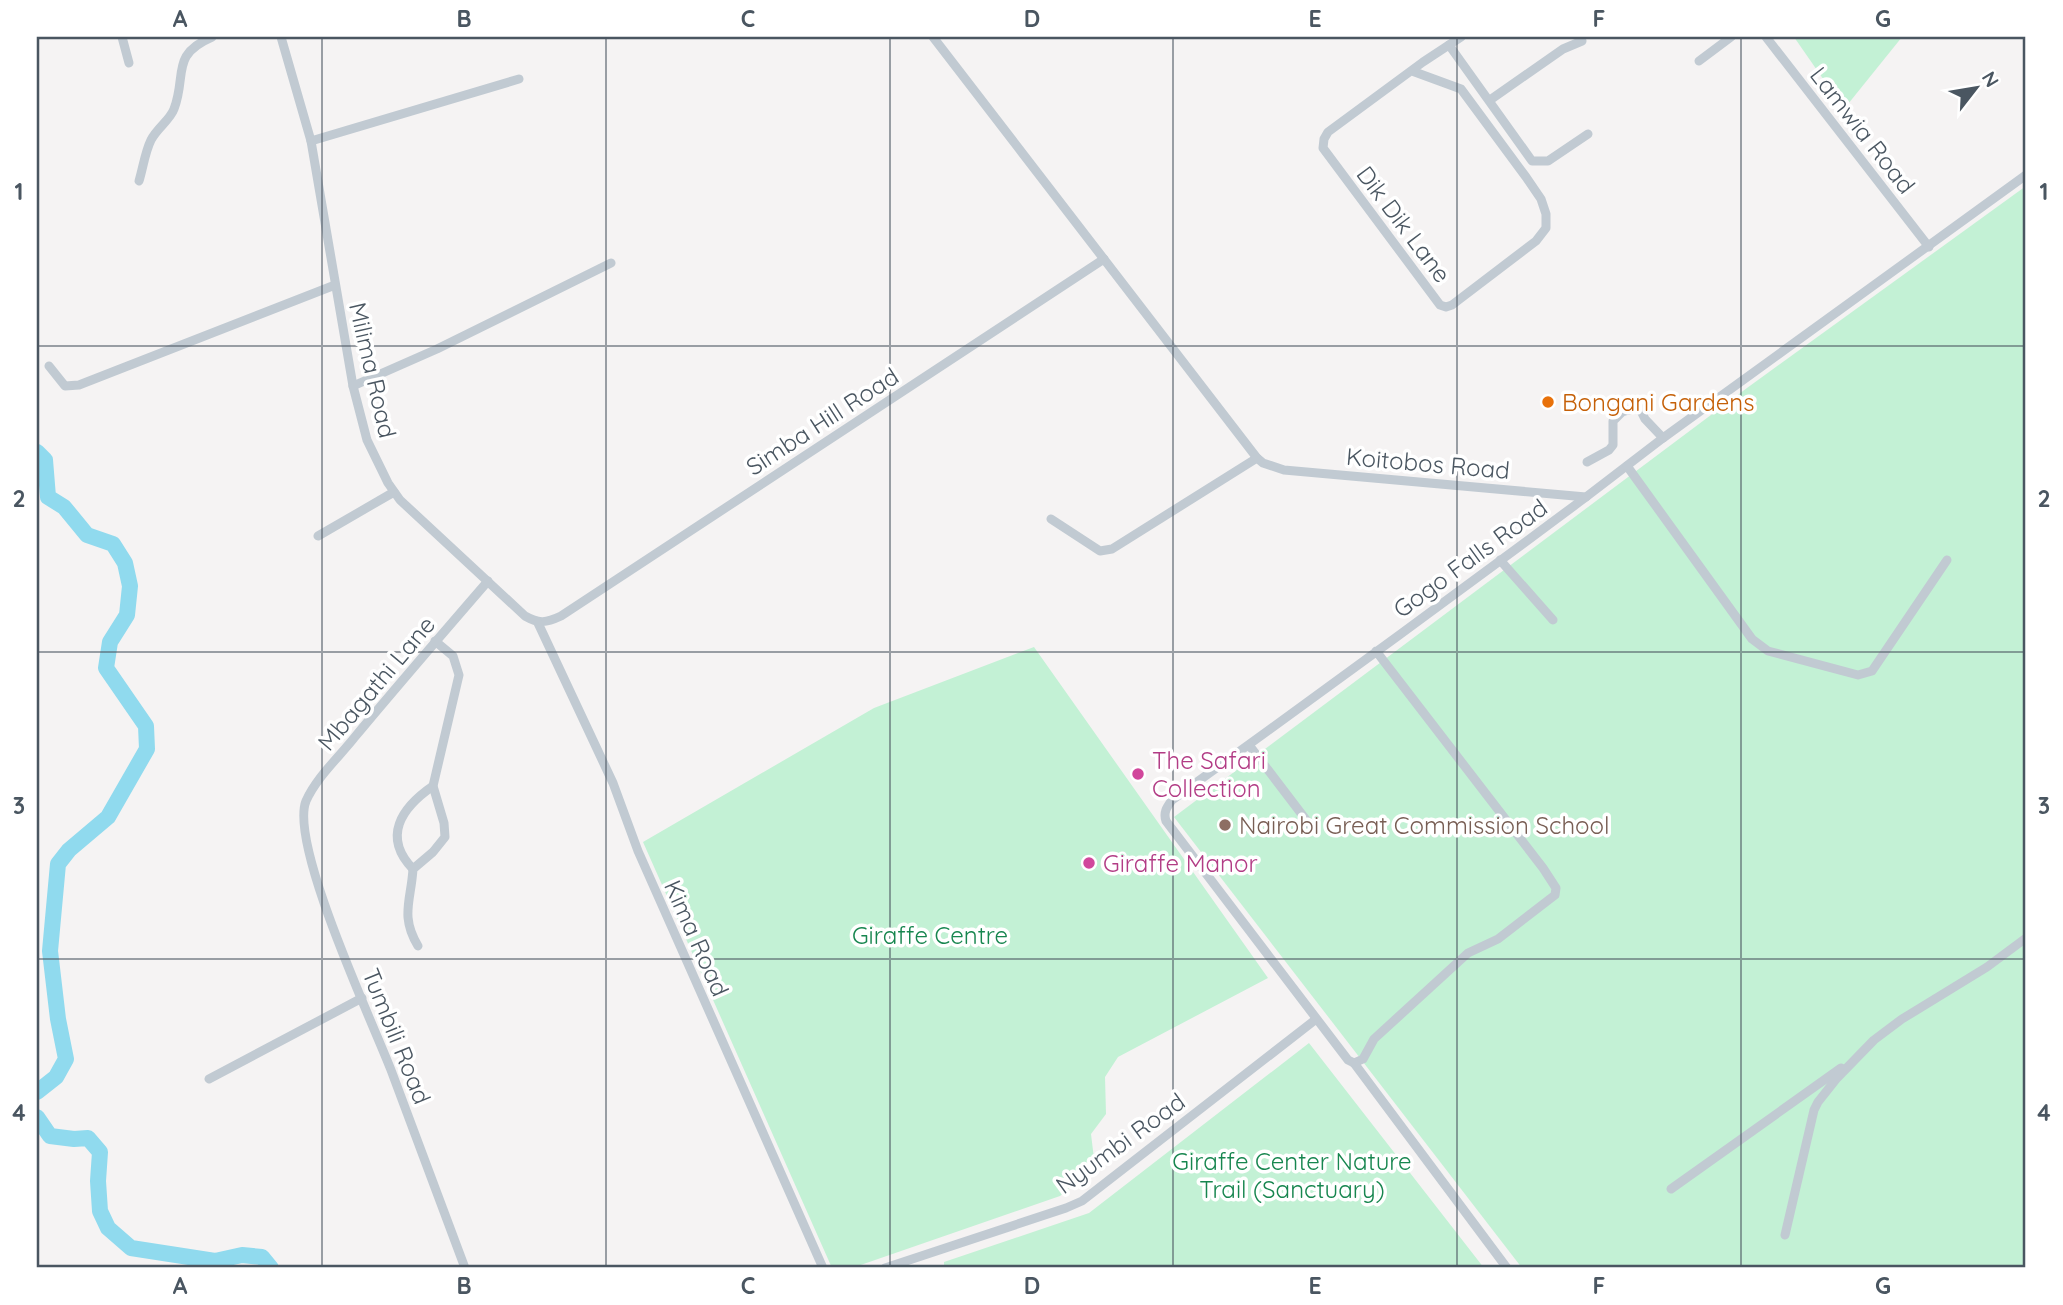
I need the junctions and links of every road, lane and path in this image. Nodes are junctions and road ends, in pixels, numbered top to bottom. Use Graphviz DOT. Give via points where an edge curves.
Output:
graph roads {
  1 [pos="122,37"];
  2 [pos="212,37"];
  3 [pos="281,37"];
  4 [pos="933,37"];
  5 [pos="1461,37"];
  6 [pos="1731,37"];
  7 [pos="1766,37"];
  8 [pos="1582,41"];
  9 [pos="1449,45"];
  10 [pos="1699,61"];
  11 [pos="129,63"];
  12 [pos="1412,71"];
  13 [pos="519,79"];
  14 [pos="1490,100"];
  15 [pos="1588,134"];
  16 [pos="311,141"];
  17 [pos="2026,175"];
  18 [pos="139,181"];
  19 [pos="1929,247"];
  20 [pos="1104,259"];
  21 [pos="611,263"];
  22 [pos="335,285"];
  23 [pos="49,366"];
  24 [pos="353,386"];
  25 [pos="1663,438"];
  26 [pos="1257,458"];
  27 [pos="1587,462"];
  28 [pos="1627,466"];
  29 [pos="394,492"];
  30 [pos="1586,497"];
  31 [pos="1051,519"];
  32 [pos="318,536"];
  33 [pos="1500,560"];
  34 [pos="1947,560"];
  35 [pos="488,581"];
  36 [pos="1553,620"];
  37 [pos="538,623"];
  38 [pos="435,641"];
  39 [pos="1376,651"];
  40 [pos="1249,745"];
  41 [pos="433,786"];
  42 [pos="303,815"];
  43 [pos="1310,825"];
  44 [pos="413,869"];
  45 [pos="2026,938"];
  46 [pos="418,946"];
  47 [pos="362,998"];
  48 [pos="1315,1020"];
  49 [pos="1858,1056"];
  50 [pos="1354,1063"];
  51 [pos="209,1079"];
  52 [pos="1671,1189"];
  53 [pos="1786,1235"];
  54 [pos="465,1268"];
  55 [pos="822,1268"];
  56 [pos="885,1268"];
  57 [pos="1507,1268"];
  1 -- 11 [label="street"];
  2 -- 18 [label="street" via="188,51 174,108 150,142"];
  3 -- 16 [label="street, Milima Road"];
  4 -- 20 [label="street"];
  5 -- 9 [label="street, Dik Dik Lane"];
  6 -- 10 [label="street"];
  7 -- 19 [label="street, Lamwia Road"];
  8 -- 14 [label="street" via="1563,49"];
  9 -- 12 [label="street, Dik Dik Lane"];
  9 -- 14 [label="street"];
  12 -- 12 [label="street, Dik Dik Lane" via="1328,132 1324,148 1446,307 1536,241 1546,228 1546,214 1541,199 1461,89"];
  13 -- 16 [label="street"];
  14 -- 15 [label="street" via="1532,161 1548,161"];
  16 -- 22 [label="street, Milima Road"];
  17 -- 19 [label="street"];
  19 -- 25 [label="street"];
  20 -- 26 [label="street"];
  20 -- 37 [label="street, Simba Hill Road" via="561,616"];
  21 -- 24 [label="street"];
  22 -- 23 [label="street" via="79,385 65,386"];
  22 -- 24 [label="street, Milima Road"];
  24 -- 29 [label="street, Milima Road" via="367,440"];
  25 -- 27 [label="street" via="1639,407 1622,411 1613,421 1613,445"];
  25 -- 28 [label="street"];
  26 -- 30 [label="street, Koitobos Road" via="1284,470"];
  26 -- 31 [label="street" via="1112,550 1101,551"];
  28 -- 30 [label="street"];
  28 -- 34 [label="street" via="1752,639 1768,651 1865,675"];
  29 -- 32 [label="street"];
  29 -- 35 [label="street, Milima Road"];
  30 -- 33 [label="street, Gogo Falls Road"];
  33 -- 36 [label="street"];
  33 -- 39 [label="street, Gogo Falls Road"];
  35 -- 37 [label="street, Milima Road"];
  35 -- 38 [label="street, Mbagathi Lane"];
  37 -- 55 [label="street, Kima Road" via="613,783 638,851"];
  38 -- 41 [label="street" via="453,656 458,675"];
  38 -- 42 [label="street, Mbagathi Lane" via="323,777"];
  39 -- 40 [label="street, Gogo Falls Road"];
  39 -- 50 [label="street" via="1556,888 1555,895 1498,939 1468,953"];
  40 -- 43 [label="street"];
  40 -- 48 [label="street, Gogo Falls Road" via="1172,800 1164,815"];
  41 -- 44 [label="street" via="445,837"];
  41 -- 44 [label="street" via="398,822 398,850"];
  42 -- 47 [label="street, Tumbili Road" via="306,844 329,919"];
  44 -- 46 [label="street" via="407,919"];
  45 -- 49 [label="street" via="1902,1019"];
  47 -- 51 [label="street"];
  47 -- 54 [label="street, Tumbili Road"];
  48 -- 50 [label="street"];
  48 -- 56 [label="street, Nyumbi Road" via="1082,1201"];
  49 -- 52 [label="street"];
  49 -- 53 [label="street" via="1814,1110"];
  50 -- 57 [label="street"];
}
